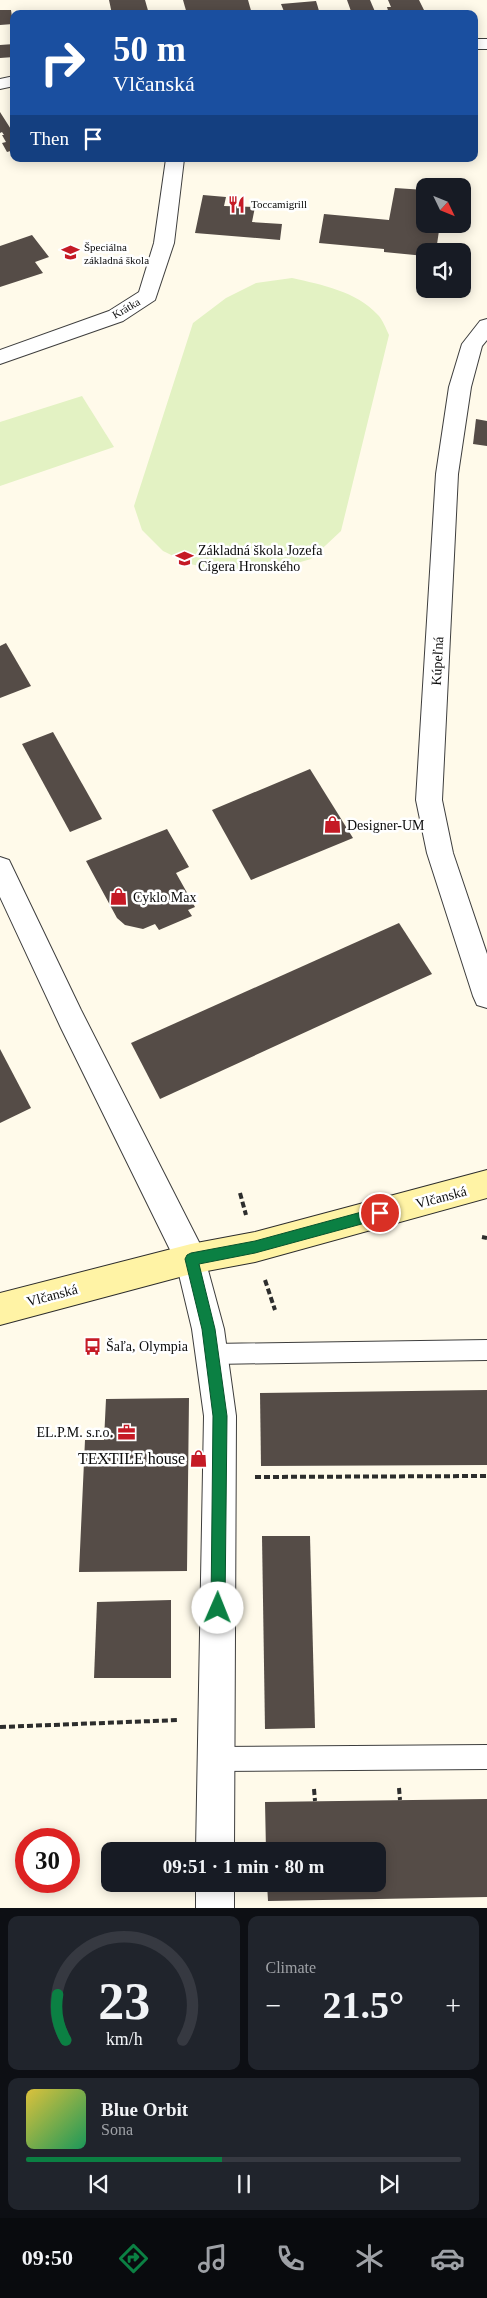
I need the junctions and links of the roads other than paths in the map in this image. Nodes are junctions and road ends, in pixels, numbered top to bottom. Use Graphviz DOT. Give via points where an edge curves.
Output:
graph roads {
  1 [pos="175,162"];
  2 [pos="487,326"];
  3 [pos="0,358"];
  4 [pos="0,868"];
  5 [pos="487,996"];
  6 [pos="487,1184"];
  7 [pos="191,1259"];
  8 [pos="0,1309"];
  9 [pos="487,1350"];
  10 [pos="213,1354"];
  11 [pos="487,1757"];
  12 [pos="216,1759"];
  13 [pos="216,1842"];
  14 [pos="215,1892"];
  15 [pos="215,1908"];
  1 -- 3 [label="street, Krátka" via="164,243 148,295 116,316"];
  2 -- 5 [label="street, Kúpeľná" via="472,344 460,387 447,474 429,800 440,853"];
  4 -- 7 [label="street"];
  6 -- 7 [label="street, Vlčanská" via="255,1247"];
  7 -- 8 [label="street, Vlčanská"];
  7 -- 10 [label="street"];
  9 -- 10 [label="lane"];
  10 -- 12 [label="street" via="220,1416"];
  11 -- 12 [label="lane"];
  12 -- 13 [label="street"];
  14 -- 15 [label="street"];
}
